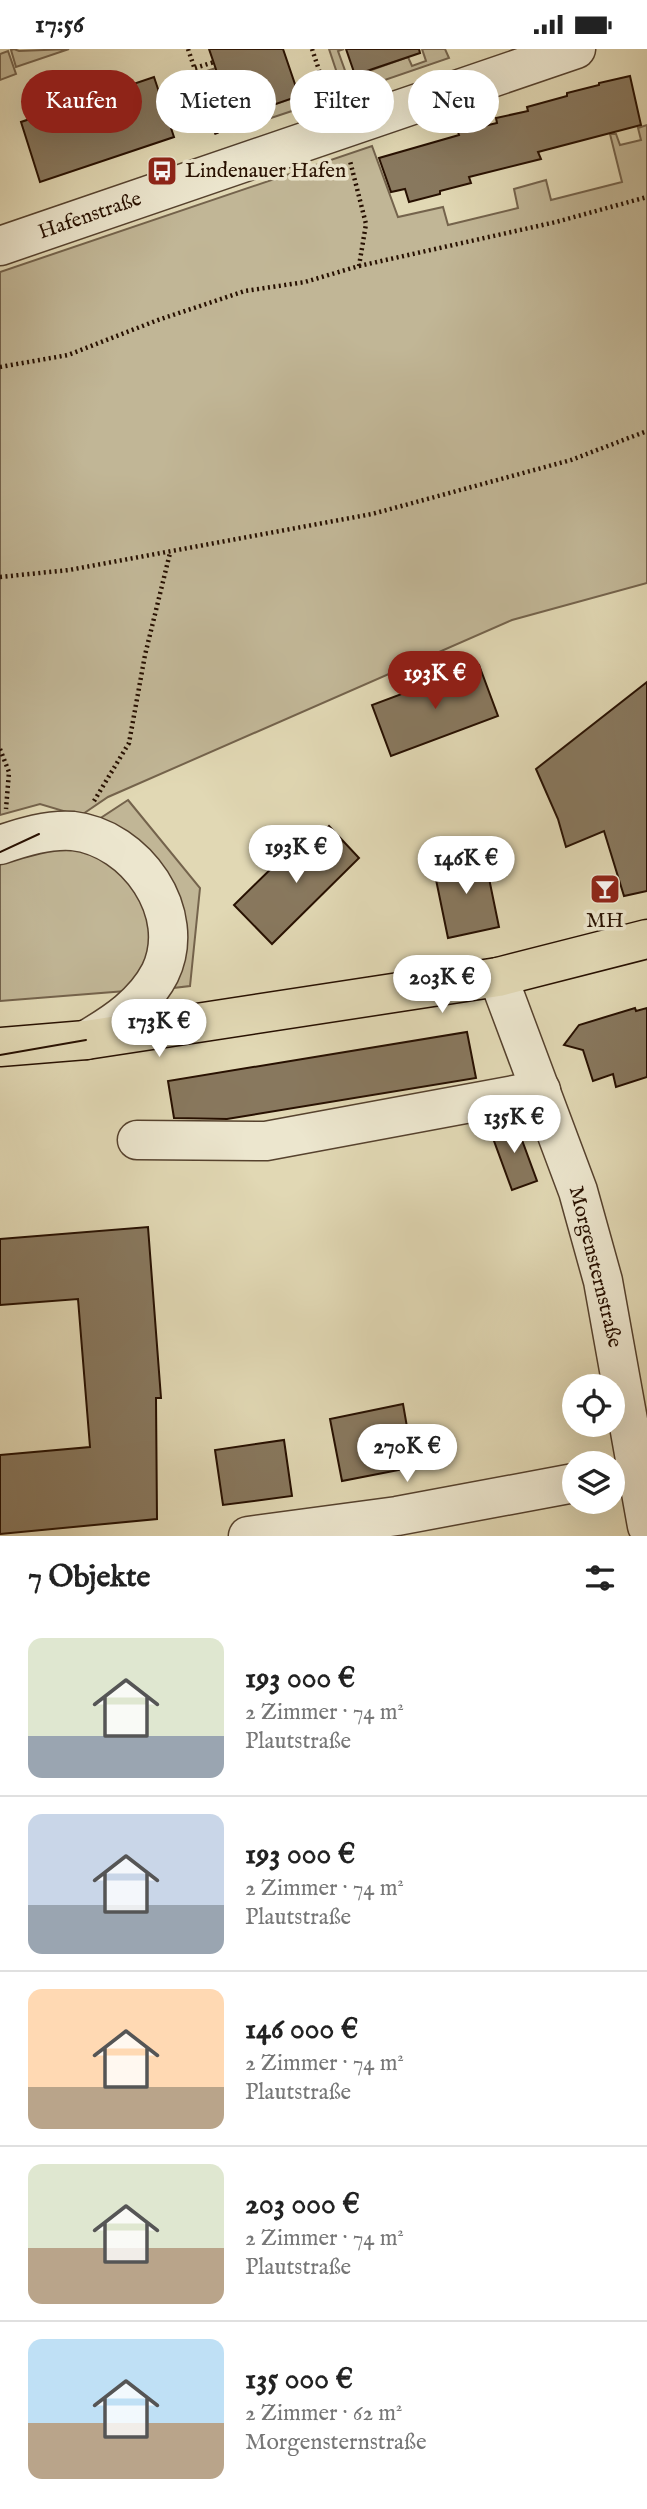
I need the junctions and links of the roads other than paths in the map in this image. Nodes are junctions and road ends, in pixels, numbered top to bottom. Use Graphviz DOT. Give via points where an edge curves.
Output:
graph roads {
  1 [pos="576,49"];
  2 [pos="0,246"];
  3 [pos="1,844"];
  4 [pos="647,939"];
  5 [pos="498,977"];
  6 [pos="86,1040"];
  7 [pos="0,1047"];
  8 [pos="541,1090"];
  9 [pos="136,1140"];
  10 [pos="632,1472"];
  11 [pos="562,1485"];
  12 [pos="647,1526"];
  13 [pos="248,1536"];
  1 -- 2 [label="street, Hafenstraße"];
  3 -- 6 [label="street" via="57,831 95,837 131,859 157,892 167,914 170,942 160,973 120,1020"];
  4 -- 5 [label="main road"];
  5 -- 6 [label="main road"];
  5 -- 8 [label="street, Morgensternstraße"];
  6 -- 7 [label="main road"];
  8 -- 9 [label="street" via="266,1141"];
  8 -- 10 [label="street, Morgensternstraße" via="578,1191 603,1281"];
  10 -- 12 [label="street, Morgensternstraße"];
  11 -- 13 [label="street" via="397,1516"];
}
